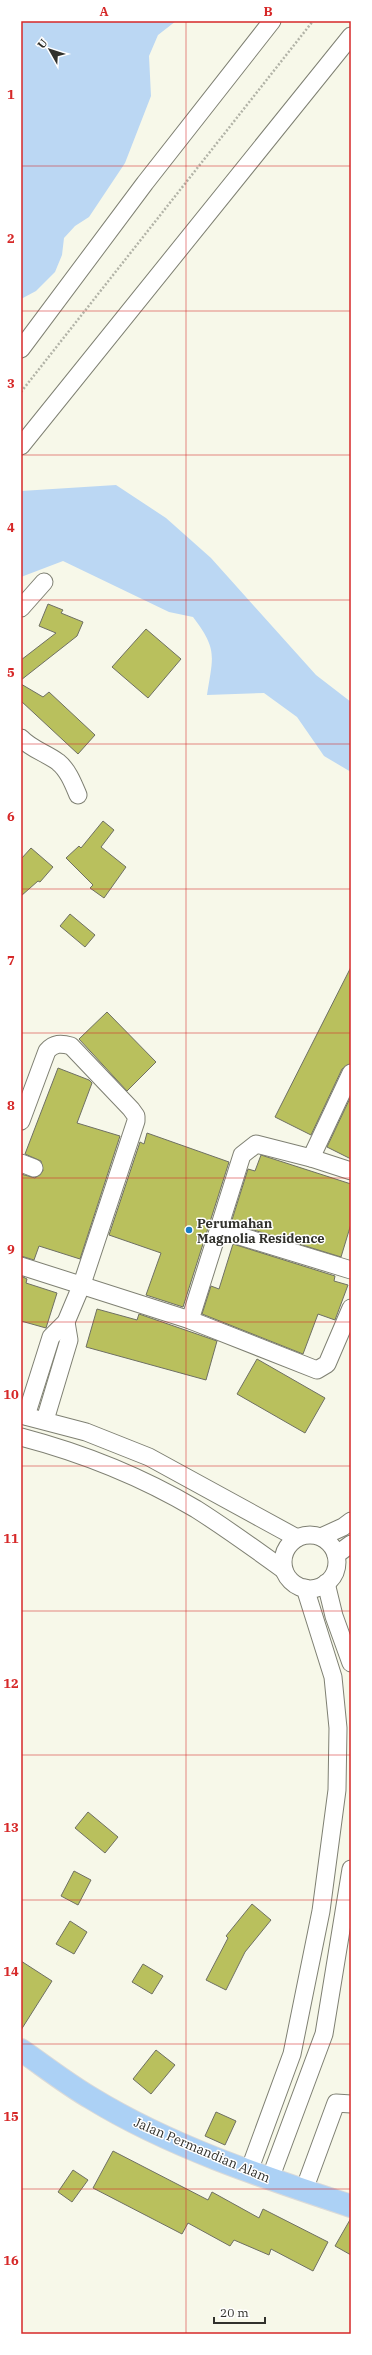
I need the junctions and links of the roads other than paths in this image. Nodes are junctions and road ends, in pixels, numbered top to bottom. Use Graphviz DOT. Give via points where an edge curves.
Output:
graph roads {
  1 [pos="272,21"];
  2 [pos="351,36"];
  3 [pos="21,349"];
  4 [pos="21,446"];
  5 [pos="44,582"];
  6 [pos="21,608"];
  7 [pos="21,738"];
  8 [pos="78,795"];
  9 [pos="351,1073"];
  10 [pos="21,1121"];
  11 [pos="311,1158"];
  12 [pos="351,1171"];
  13 [pos="220,1230"];
  14 [pos="21,1266"];
  15 [pos="351,1270"];
  16 [pos="82,1284"];
  17 [pos="351,1308"];
  18 [pos="190,1320"];
  19 [pos="66,1322"];
  20 [pos="24,1415"];
  21 [pos="45,1420"];
  22 [pos="21,1438"];
  23 [pos="188,1477"];
  24 [pos="176,1500"];
  25 [pos="351,1521"];
  26 [pos="321,1537"];
  27 [pos="297,1538"];
  28 [pos="351,1544"];
  29 [pos="336,1555"];
  30 [pos="284,1570"];
  31 [pos="326,1583"];
  32 [pos="305,1588"];
  33 [pos="351,1663"];
  34 [pos="351,1869"];
  35 [pos="21,2050"];
  36 [pos="351,2104"];
  37 [pos="248,2171"];
  38 [pos="270,2179"];
  39 [pos="304,2190"];
  40 [pos="351,2206"];
  1 -- 3 [label="street" via="145,183"];
  2 -- 4 [label="street"];
  5 -- 6 [label="street"];
  7 -- 8 [label="street" via="27,745 58,762"];
  9 -- 11 [label="street"];
  10 -- 16 [label="street" via="47,1051 52,1045 59,1044 71,1046 136,1116"];
  11 -- 12 [label="street"];
  11 -- 13 [label="street" via="256,1144 246,1150 242,1155"];
  13 -- 15 [label="street"];
  13 -- 18 [label="street"];
  14 -- 16 [label="street"];
  16 -- 18 [label="street"];
  16 -- 19 [label="street"];
  17 -- 18 [label="street" via="327,1364 317,1370"];
  19 -- 20 [label="street" via="51,1337"];
  19 -- 21 [label="street" via="69,1340"];
  20 -- 21 [label="street"];
  21 -- 23 [label="street" via="86,1432 149,1457"];
  22 -- 24 [label="street" via="94,1459"];
  23 -- 24 [label="street"];
  23 -- 27 [label="street"];
  24 -- 30 [label="street" via="195,1509"];
  25 -- 26 [label="street"];
  26 -- 27 [label="street" via="309,1535"];
  26 -- 29 [label="street" via="328,1541"];
  27 -- 30 [label="street" via="286,1549"];
  28 -- 29 [label="street"];
  29 -- 31 [label="street" via="335,1570"];
  30 -- 32 [label="street" via="291,1582"];
  31 -- 32 [label="street" via="320,1587"];
  31 -- 33 [label="street" via="334,1616"];
  32 -- 37 [label="street" via="333,1677 338,1728 338,1790 321,1911 292,2054"];
  34 -- 38 [label="street" via="324,2034"];
  35 -- 37 [label="main road, Jalan Permandian Alam" via="91,2098 142,2126"];
  36 -- 39 [label="street" via="336,2103"];
  37 -- 38 [label="main road, Jalan Permandian Alam"];
  38 -- 39 [label="main road, Jalan Permandian Alam"];
  39 -- 40 [label="main road, Jalan Permandian Alam"];
}
